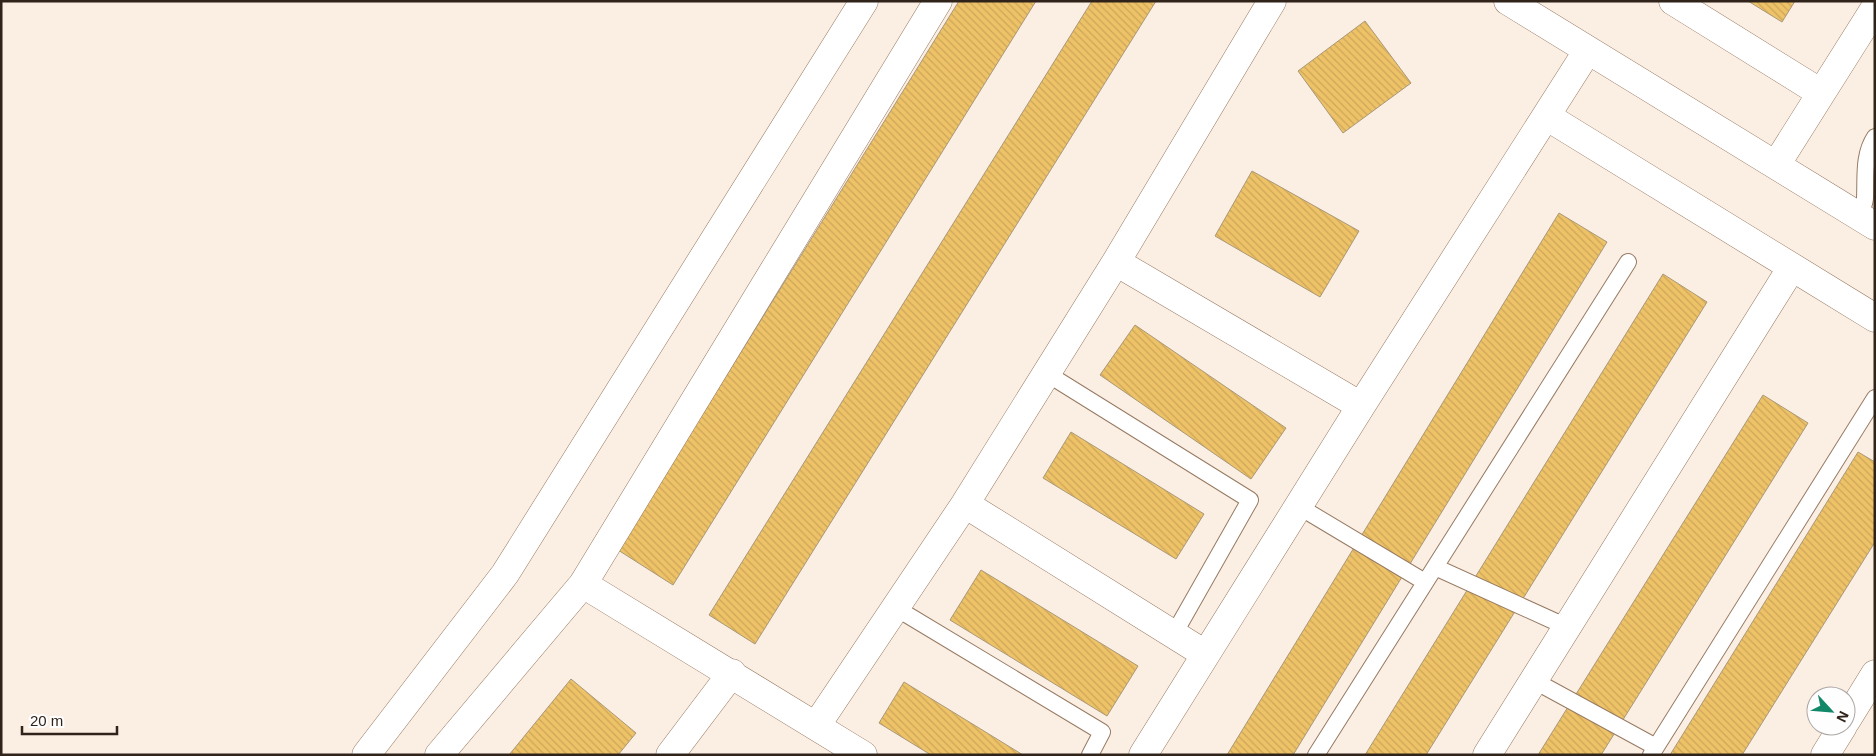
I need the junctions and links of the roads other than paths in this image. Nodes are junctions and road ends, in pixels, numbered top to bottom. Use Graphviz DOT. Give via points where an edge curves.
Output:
graph roads {
  1 [pos="864,1"];
  2 [pos="938,1"];
  3 [pos="1272,1"];
  4 [pos="1508,1"];
  5 [pos="1672,1"];
  6 [pos="1875,8"];
  7 [pos="1588,50"];
  8 [pos="1821,93"];
  9 [pos="1546,116"];
  10 [pos="1875,137"];
  11 [pos="1776,165"];
  12 [pos="1867,221"];
  13 [pos="1116,262"];
  14 [pos="1628,262"];
  15 [pos="1792,267"];
  16 [pos="1875,318"];
  17 [pos="1046,373"];
  18 [pos="1875,398"];
  19 [pos="1361,406"];
  20 [pos="965,504"];
  21 [pos="1298,506"];
  22 [pos="1435,567"];
  23 [pos="1426,582"];
  24 [pos="584,584"];
  25 [pos="896,608"];
  26 [pos="1567,627"];
  27 [pos="1174,634"];
  28 [pos="1205,654"];
  29 [pos="732,674"];
  30 [pos="1875,674"];
  31 [pos="1533,680"];
  32 [pos="1856,705"];
  33 [pos="816,726"];
  34 [pos="1837,736"];
  35 [pos="1654,751"];
  36 [pos="366,755"];
  37 [pos="440,755"];
  38 [pos="670,755"];
  39 [pos="863,755"];
  40 [pos="1090,755"];
  41 [pos="1143,755"];
  42 [pos="1316,755"];
  43 [pos="1487,755"];
  44 [pos="1825,755"];
  1 -- 36 [label="street" via="505,574"];
  2 -- 24 [label="street"];
  3 -- 13 [label="street"];
  4 -- 7 [label="street"];
  5 -- 8 [label="street"];
  6 -- 8 [label="street"];
  7 -- 9 [label="street"];
  7 -- 11 [label="street"];
  8 -- 11 [label="street"];
  9 -- 15 [label="street"];
  9 -- 19 [label="street"];
  10 -- 12 [label="lane" via="1870,145 1864,176"];
  11 -- 12 [label="street"];
  13 -- 17 [label="street"];
  13 -- 19 [label="street"];
  14 -- 22 [label="lane"];
  15 -- 16 [label="street"];
  15 -- 26 [label="street"];
  17 -- 20 [label="street"];
  17 -- 27 [label="lane" via="1250,500"];
  18 -- 35 [label="lane"];
  19 -- 21 [label="street"];
  20 -- 25 [label="street"];
  20 -- 27 [label="street"];
  21 -- 23 [label="lane"];
  21 -- 28 [label="street"];
  22 -- 23 [label="lane"];
  22 -- 26 [label="lane"];
  23 -- 42 [label="lane"];
  24 -- 29 [label="street"];
  24 -- 37 [label="street"];
  25 -- 33 [label="street"];
  25 -- 40 [label="lane" via="1102,732"];
  26 -- 31 [label="street"];
  27 -- 28 [label="street"];
  28 -- 41 [label="street"];
  29 -- 33 [label="street"];
  29 -- 38 [label="street"];
  30 -- 32 [label="street"];
  31 -- 35 [label="lane"];
  31 -- 43 [label="street"];
  33 -- 39 [label="street"];
  34 -- 44 [label="street"];
}
